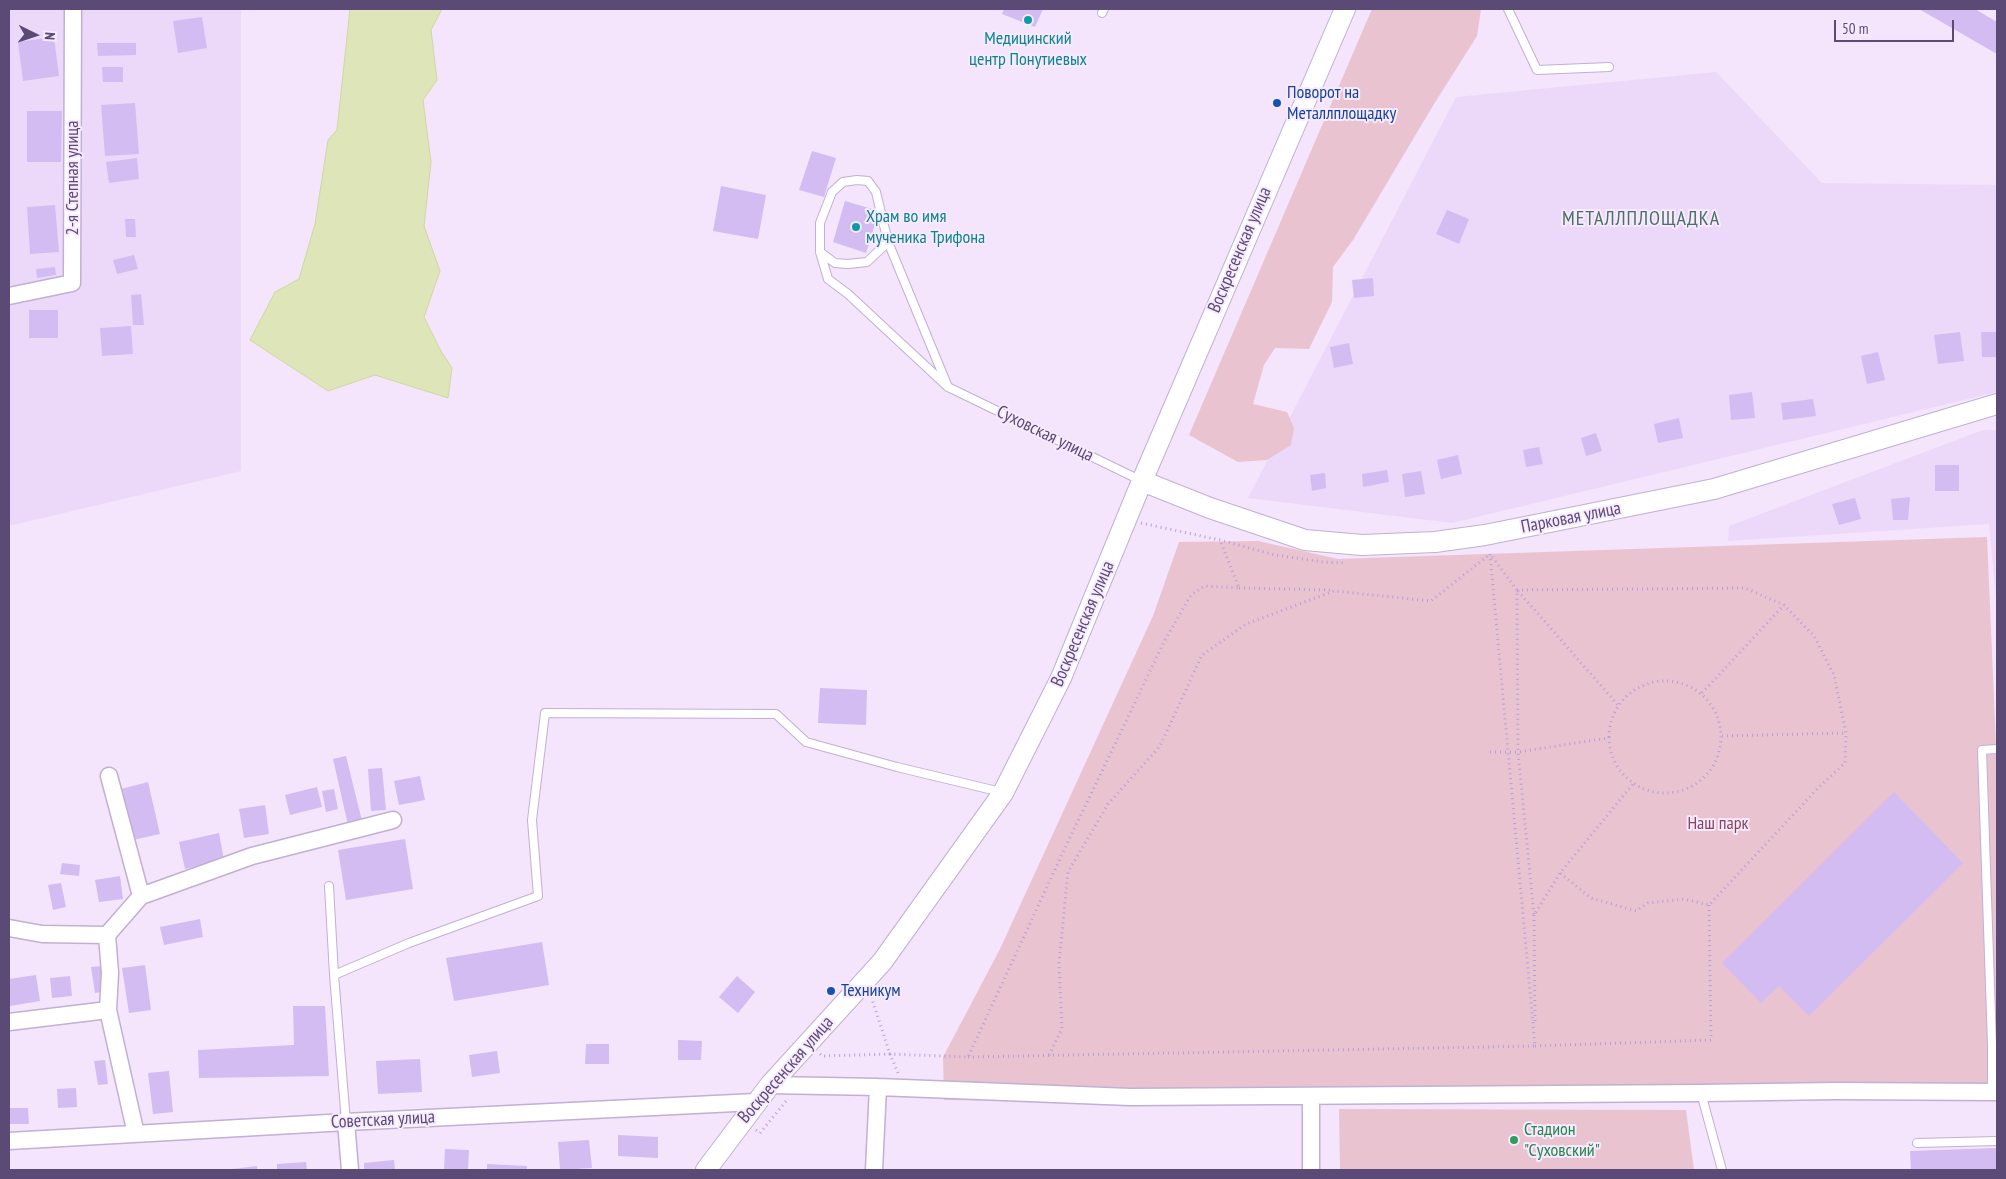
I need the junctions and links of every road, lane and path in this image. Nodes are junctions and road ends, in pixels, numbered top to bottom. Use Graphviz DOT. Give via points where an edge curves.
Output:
graph roads {
  1 [pos="73,9"];
  2 [pos="1345,9"];
  3 [pos="1508,9"];
  4 [pos="1609,67"];
  5 [pos="888,242"];
  6 [pos="820,252"];
  7 [pos="9,296"];
  8 [pos="948,387"];
  9 [pos="1997,404"];
  10 [pos="1142,481"];
  11 [pos="1220,540"];
  12 [pos="1490,554"];
  13 [pos="1239,588"];
  14 [pos="1334,590"];
  15 [pos="1517,590"];
  16 [pos="1784,605"];
  17 [pos="1702,693"];
  18 [pos="1618,705"];
  19 [pos="1846,733"];
  20 [pos="1722,736"];
  21 [pos="1608,738"];
  22 [pos="1997,750"];
  23 [pos="1490,752"];
  24 [pos="1508,752"];
  25 [pos="1518,752"];
  26 [pos="109,776"];
  27 [pos="1633,784"];
  28 [pos="1003,793"];
  29 [pos="393,820"];
  30 [pos="1560,873"];
  31 [pos="329,886"];
  32 [pos="141,896"];
  33 [pos="1709,905"];
  34 [pos="1534,915"];
  35 [pos="9,928"];
  36 [pos="107,935"];
  37 [pos="334,975"];
  38 [pos="866,1005"];
  39 [pos="108,1010"];
  40 [pos="9,1022"];
  41 [pos="1535,1046"];
  42 [pos="828,1048"];
  43 [pos="815,1050"];
  44 [pos="890,1054"];
  45 [pos="1049,1056"];
  46 [pos="968,1057"];
  47 [pos="816,1063"];
  48 [pos="770,1084"];
  49 [pos="799,1085"];
  50 [pos="878,1087"];
  51 [pos="905,1088"];
  52 [pos="1995,1092"];
  53 [pos="1701,1094"];
  54 [pos="1311,1096"];
  55 [pos="756,1102"];
  56 [pos="742,1121"];
  57 [pos="346,1122"];
  58 [pos="136,1134"];
  59 [pos="9,1141"];
  60 [pos="1997,1141"];
  61 [pos="1917,1143"];
  62 [pos="350,1170"];
  63 [pos="706,1170"];
  64 [pos="874,1170"];
  65 [pos="1311,1170"];
  66 [pos="1722,1170"];
  1 -- 7 [label="street, 2-я Степная улица" via="72,283"];
  2 -- 10 [label="street, Воскресенская улица"];
  3 -- 4 [label="lane" via="1537,70"];
  5 -- 6 [label="lane" via="867,262 835,263"];
  5 -- 6 [label="lane" via="876,192 868,181 843,182 832,192 820,223"];
  5 -- 8 [label="lane"];
  6 -- 8 [label="lane, Суховская улица" via="828,279"];
  8 -- 10 [label="lane, Суховская улица"];
  9 -- 10 [label="street, Парковая улица" via="1714,489 1435,542 1362,545 1305,540"];
  10 -- 28 [label="street, Воскресенская улица" via="1061,678"];
  11 -- 13 [label="path"];
  12 -- 14 [label="path" via="1430,601"];
  12 -- 15 [label="path"];
  12 -- 24 [label="path"];
  13 -- 14 [label="path"];
  13 -- 46 [label="path" via="1205,586 1191,595 1069,840"];
  14 -- 45 [label="path" via="1246,624 1202,655 1160,746 1108,804 1068,872 1059,963 1062,1029"];
  15 -- 16 [label="path" via="1745,588"];
  15 -- 18 [label="path"];
  15 -- 25 [label="path"];
  16 -- 17 [label="path"];
  16 -- 19 [label="path" via="1814,636 1834,675"];
  17 -- 18 [label="path" via="1685,684 1667,680 1648,683 1631,692"];
  17 -- 20 [label="path" via="1716,712"];
  18 -- 21 [label="path" via="1612,716"];
  19 -- 20 [label="path"];
  19 -- 33 [label="path" via="1845,763"];
  20 -- 27 [label="path" via="1719,754 1711,771 1699,783 1683,791 1666,794"];
  21 -- 25 [label="path"];
  21 -- 27 [label="path" via="1620,771"];
  22 -- 52 [label="lane" via="1982,750"];
  23 -- 24 [label="path"];
  24 -- 25 [label="path"];
  24 -- 41 [label="path"];
  25 -- 34 [label="path"];
  26 -- 32 [label="street"];
  27 -- 30 [label="path"];
  28 -- 37 [label="lane" via="806,742 776,714 545,713 532,820 538,896 409,943"];
  28 -- 43 [label="street, Воскресенская улица"];
  29 -- 32 [label="street" via="252,856"];
  30 -- 33 [label="path" via="1591,898 1636,911 1648,903 1684,899"];
  30 -- 34 [label="path"];
  31 -- 37 [label="lane"];
  32 -- 36 [label="street"];
  33 -- 41 [label="path" via="1711,1040"];
  34 -- 41 [label="path"];
  35 -- 36 [label="street" via="42,934"];
  36 -- 39 [label="street"];
  37 -- 57 [label="lane"];
  38 -- 44 [label="path" via="872,998"];
  39 -- 40 [label="street"];
  39 -- 58 [label="street"];
  41 -- 45 [label="path"];
  42 -- 43 [label="path"];
  43 -- 44 [label="path"];
  43 -- 47 [label="path"];
  43 -- 48 [label="street, Воскресенская улица"];
  44 -- 46 [label="path"];
  44 -- 51 [label="path"];
  45 -- 46 [label="path"];
  48 -- 49 [label="street"];
  48 -- 55 [label="street, Воскресенская улица"];
  49 -- 50 [label="street"];
  49 -- 56 [label="path" via="760,1133"];
  50 -- 51 [label="street"];
  50 -- 64 [label="street"];
  51 -- 54 [label="street" via="1130,1097"];
  52 -- 53 [label="street"];
  53 -- 54 [label="street"];
  53 -- 66 [label="lane"];
  54 -- 65 [label="street"];
  55 -- 56 [label="street, Воскресенская улица"];
  55 -- 57 [label="street, Советская улица"];
  56 -- 63 [label="street, Воскресенская улица"];
  57 -- 58 [label="street, Советская улица"];
  57 -- 62 [label="street"];
  58 -- 59 [label="street, Советская улица"];
  60 -- 61 [label="lane"];
}
